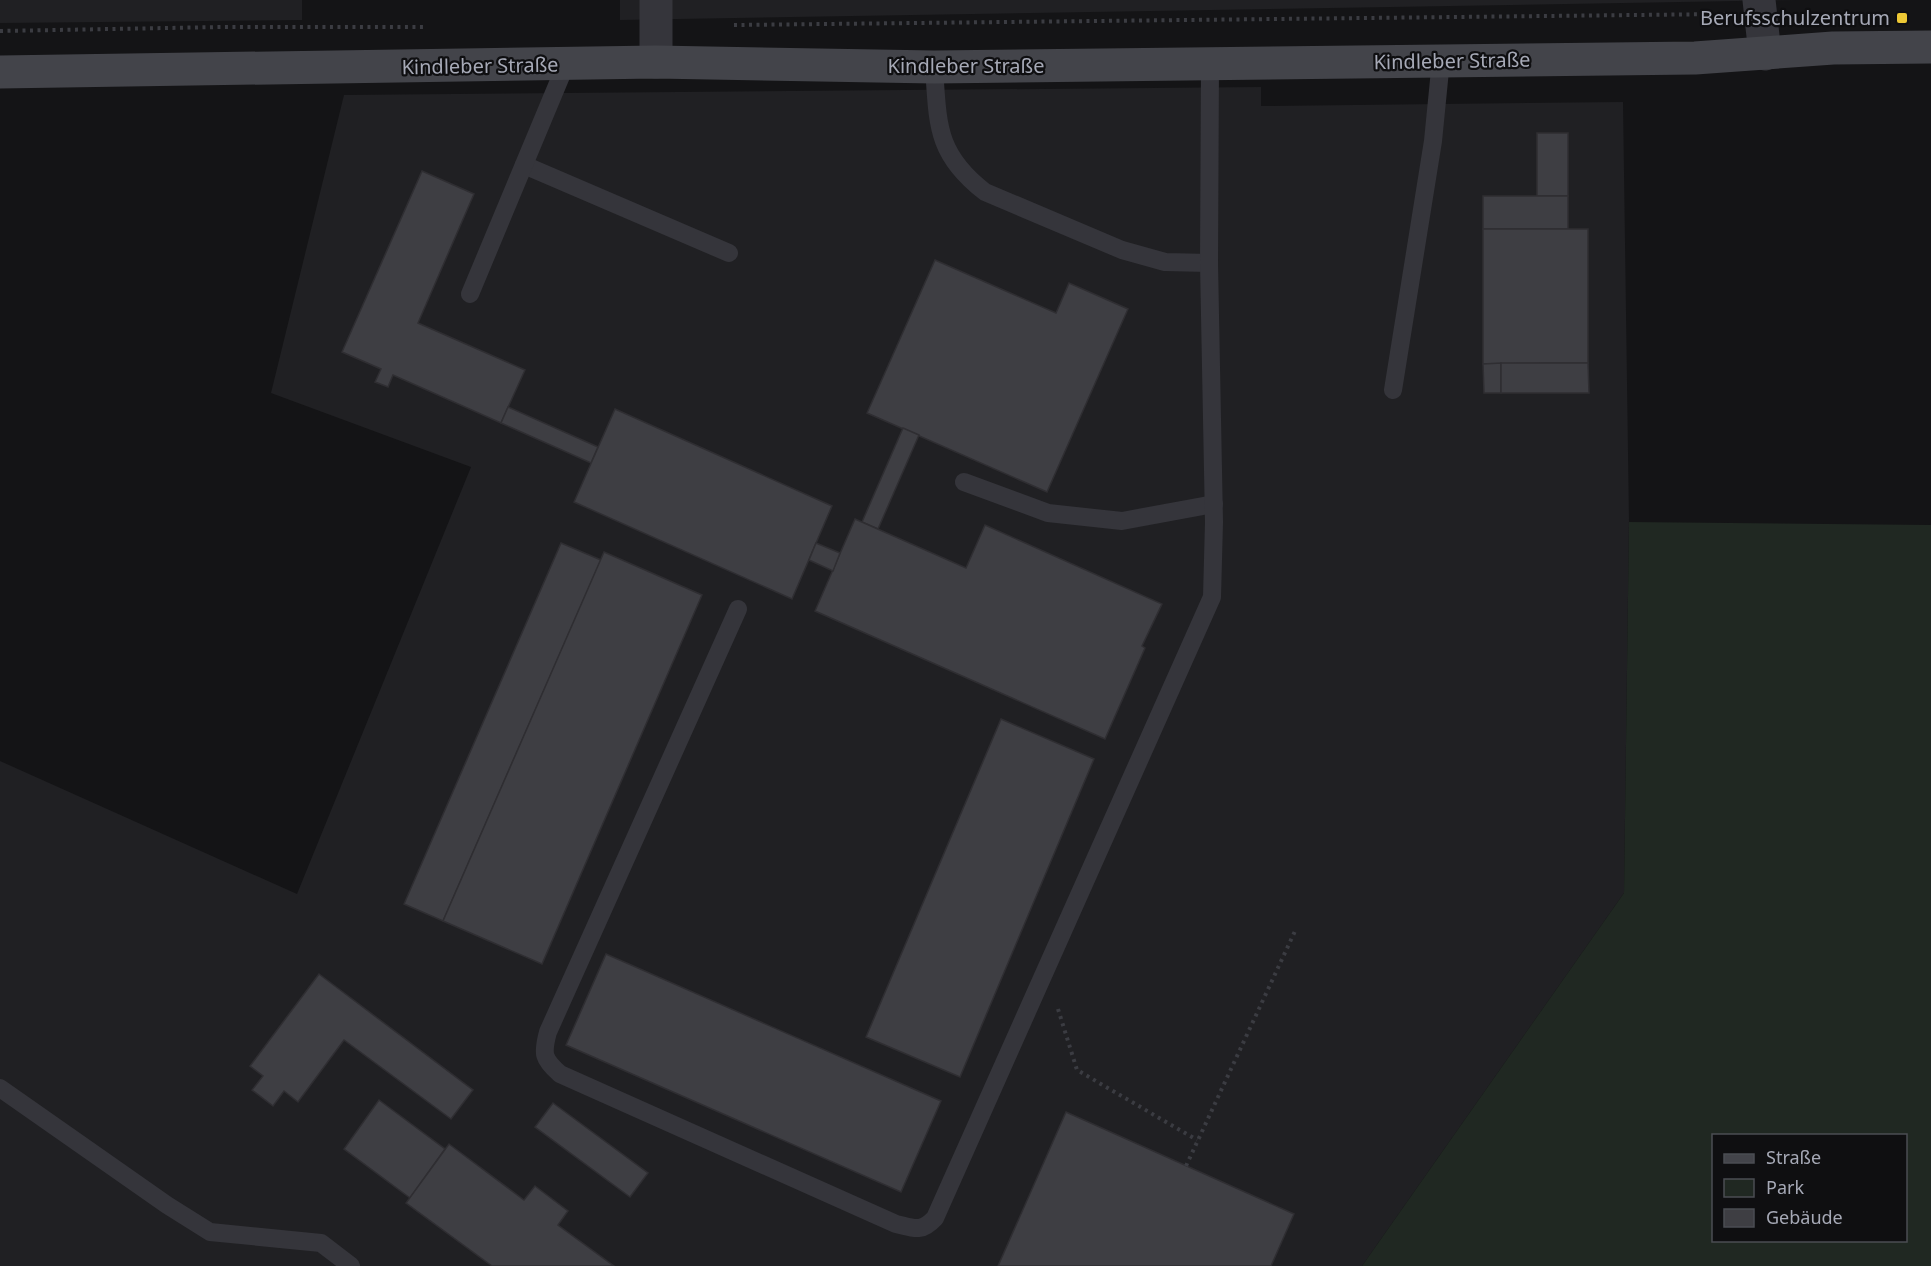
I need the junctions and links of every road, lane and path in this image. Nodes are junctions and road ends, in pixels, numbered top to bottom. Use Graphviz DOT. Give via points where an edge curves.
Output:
graph roads {
  1 [pos="656,0"];
  2 [pos="1759,7"];
  3 [pos="724,25"];
  4 [pos="433,27"];
  5 [pos="0,31"];
  6 [pos="1931,47"];
  7 [pos="1765,54"];
  8 [pos="1441,60"];
  9 [pos="656,62"];
  10 [pos="566,64"];
  11 [pos="1210,64"];
  12 [pos="934,67"];
  13 [pos="0,72"];
  14 [pos="524,165"];
  15 [pos="729,253"];
  16 [pos="1209,263"];
  17 [pos="470,294"];
  18 [pos="1393,390"];
  19 [pos="964,482"];
  20 [pos="1214,504"];
  21 [pos="738,609"];
  22 [pos="1296,929"];
  23 [pos="1047,970"];
  24 [pos="0,1088"];
  25 [pos="1197,1140"];
  26 [pos="1185,1166"];
  27 [pos="351,1266"];
  1 -- 9 [label="street"];
  2 -- 3 [label="path"];
  2 -- 7 [label="street"];
  4 -- 5 [label="path"];
  6 -- 7 [label="main road, Kindleber Straße" via="1833,48"];
  7 -- 8 [label="main road, Kindleber Straße"];
  8 -- 11 [label="main road, Kindleber Straße"];
  8 -- 18 [label="lane"];
  9 -- 10 [label="main road, Kindleber Straße"];
  9 -- 12 [label="main road, Kindleber Straße"];
  10 -- 13 [label="main road, Kindleber Straße"];
  10 -- 14 [label="lane"];
  11 -- 12 [label="main road, Kindleber Straße"];
  11 -- 16 [label="lane"];
  12 -- 16 [label="lane" via="938,123 950,158 966,178 986,192 1122,250 1165,262"];
  14 -- 15 [label="lane"];
  14 -- 17 [label="lane"];
  16 -- 20 [label="lane"];
  19 -- 20 [label="lane" via="1048,513 1122,521"];
  20 -- 23 [label="lane" via="1212,597"];
  21 -- 23 [label="lane" via="548,1032 543,1050 548,1063 560,1074 582,1084 896,1224 917,1229 935,1218"];
  22 -- 25 [label="path"];
  23 -- 25 [label="path" via="1077,1070"];
  24 -- 27 [label="lane" via="210,1232 321,1243"];
  25 -- 26 [label="path"];
}
